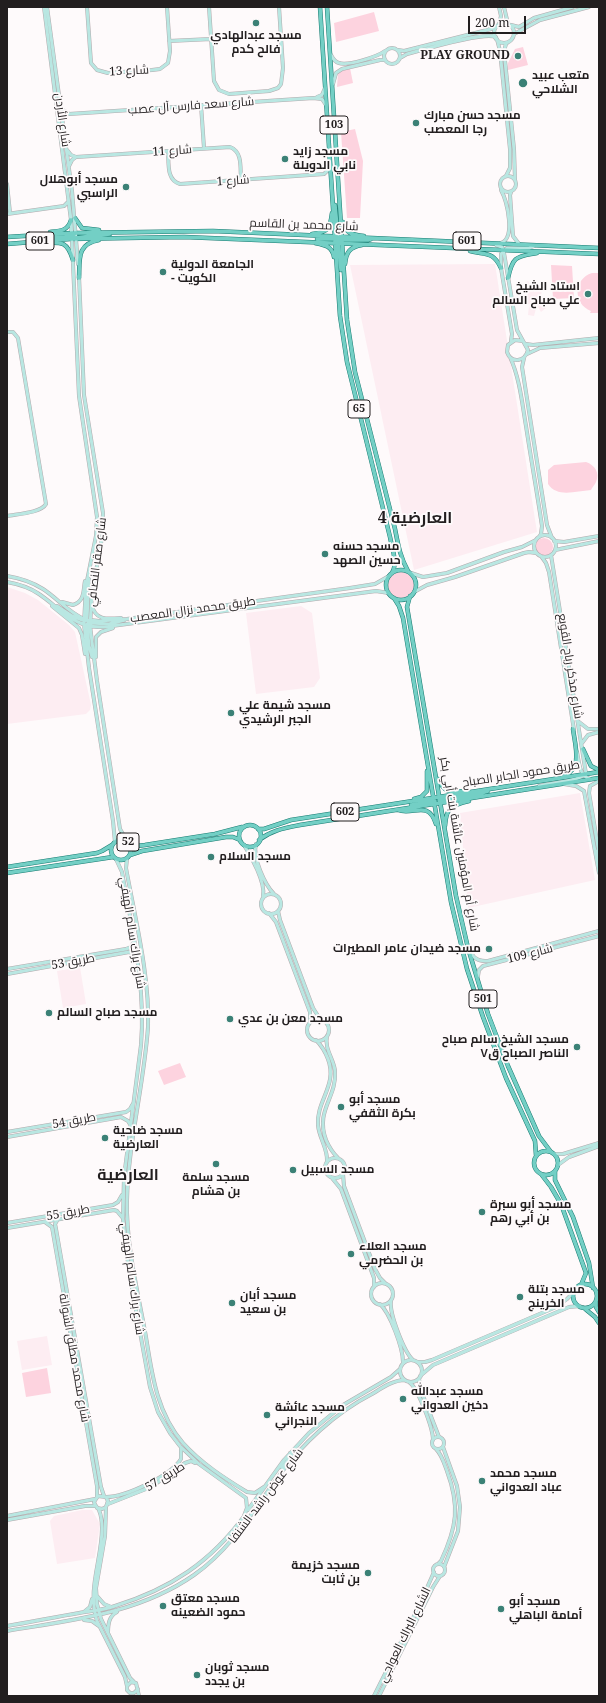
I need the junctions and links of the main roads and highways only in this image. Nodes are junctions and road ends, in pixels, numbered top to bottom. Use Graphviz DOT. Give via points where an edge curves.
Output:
graph roads {
  1 [pos="320,7"];
  2 [pos="326,7"];
  3 [pos="333,200"];
  4 [pos="340,208"];
  5 [pos="213,231"];
  6 [pos="110,232"];
  7 [pos="121,232"];
  8 [pos="34,235"];
  9 [pos="298,235"];
  10 [pos="74,236"];
  11 [pos="8,237"];
  12 [pos="184,237"];
  13 [pos="120,238"];
  14 [pos="379,238"];
  15 [pos="338,239"];
  16 [pos="301,241"];
  17 [pos="31,242"];
  18 [pos="7,244"];
  19 [pos="371,244"];
  20 [pos="599,248"];
  21 [pos="466,249"];
  22 [pos="541,252"];
  23 [pos="599,254"];
  24 [pos="72,260"];
  25 [pos="501,268"];
  26 [pos="337,275"];
  27 [pos="343,275"];
  28 [pos="79,278"];
  29 [pos="508,278"];
  30 [pos="409,572"];
  31 [pos="390,574"];
  32 [pos="410,596"];
  33 [pos="394,598"];
  34 [pos="573,729"];
  35 [pos="583,749"];
  36 [pos="426,752"];
  37 [pos="599,771"];
  38 [pos="436,775"];
  39 [pos="599,779"];
  40 [pos="538,782"];
  41 [pos="490,790"];
  42 [pos="478,791"];
  43 [pos="485,796"];
  44 [pos="440,800"];
  45 [pos="434,801"];
  46 [pos="400,803"];
  47 [pos="397,810"];
  48 [pos="242,828"];
  49 [pos="258,829"];
  50 [pos="439,835"];
  51 [pos="445,835"];
  52 [pos="240,840"];
  53 [pos="259,840"];
  54 [pos="128,842"];
  55 [pos="113,843"];
  56 [pos="130,855"];
  57 [pos="115,858"];
  58 [pos="7,866"];
  59 [pos="7,873"];
  60 [pos="552,1153"];
  61 [pos="536,1155"];
  62 [pos="555,1171"];
  63 [pos="541,1174"];
  64 [pos="581,1285"];
  65 [pos="593,1288"];
  66 [pos="596,1299"];
  67 [pos="582,1307"];
  68 [pos="599,1312"];
  69 [pos="599,1323"];
  1 -- 3 [label="main road, 103"];
  2 -- 4 [label="main road, 103"];
  3 -- 9 [label="main road" via="329,229 323,233"];
  3 -- 15 [label="main road"];
  4 -- 14 [label="main road" via="348,232"];
  4 -- 15 [label="main road, 103"];
  5 -- 7 [label="main road, شارع محمد بن القاسم / 601"];
  5 -- 9 [label="main road, شارع محمد بن القاسم / 601"];
  5 -- 12 [label="main road" via="213,235"];
  6 -- 7 [label="main road, شارع محمد بن القاسم / 601"];
  6 -- 8 [label="main road" via="84,228 73,219 64,230"];
  6 -- 10 [label="main road, شارع محمد بن القاسم / 601"];
  7 -- 10 [label="main road"];
  8 -- 10 [label="main road, شارع محمد بن القاسم / 601"];
  8 -- 11 [label="main road, شارع محمد بن القاسم / 601"];
  9 -- 15 [label="main road, شارع محمد بن القاسم / 601"];
  10 -- 13 [label="main road, شارع محمد بن القاسم / 601"];
  10 -- 17 [label="main road" via="37,238"];
  12 -- 13 [label="main road, شارع محمد بن القاسم / 601"];
  12 -- 16 [label="main road, شارع محمد بن القاسم / 601"];
  13 -- 28 [label="main road" via="95,240 85,246 80,254"];
  14 -- 15 [label="main road, شارع محمد بن القاسم / 601"];
  14 -- 20 [label="main road, شارع محمد بن القاسم / 601"];
  15 -- 16 [label="main road, شارع محمد بن القاسم / 601"];
  15 -- 19 [label="main road, شارع محمد بن القاسم / 601"];
  15 -- 26 [label="main road, 65"];
  15 -- 27 [label="main road"];
  16 -- 26 [label="main road" via="330,247 334,254"];
  17 -- 18 [label="main road, 601"];
  17 -- 24 [label="main road" via="62,243 68,248"];
  19 -- 21 [label="main road, شارع محمد بن القاسم / 601"];
  19 -- 27 [label="main road" via="354,246 347,252"];
  21 -- 22 [label="main road, شارع محمد بن القاسم / 601"];
  21 -- 25 [label="main road" via="491,254"];
  22 -- 23 [label="main road, شارع محمد بن القاسم / 601"];
  22 -- 29 [label="main road" via="517,258 511,266"];
  26 -- 31 [label="main road, 65" via="347,362 385,512 394,562"];
  27 -- 30 [label="main road, 65" via="346,320 355,372 402,562"];
  30 -- 31 [label="main road" via="399,570"];
  30 -- 32 [label="main road, 65" via="416,582 414,592"];
  31 -- 33 [label="main road, 65" via="386,584"];
  32 -- 33 [label="main road" via="403,600"];
  32 -- 38 [label="main road, شارع أم المؤمنين عائشة بنت أبي بكر" via="407,606"];
  33 -- 36 [label="main road, شارع أم المؤمنين عائشة بنت أبي بكر" via="403,618"];
  34 -- 40 [label="main road" via="576,759 574,767 566,775"];
  35 -- 37 [label="main road" via="591,766"];
  36 -- 45 [label="main road, شارع أم المؤمنين عائشة بنت أبي بكر"];
  36 -- 46 [label="main road" via="427,791 421,797"];
  37 -- 40 [label="main road, طريق حمود الجابر الصباح"];
  38 -- 42 [label="main road" via="443,788 448,791"];
  38 -- 44 [label="main road, شارع أم المؤمنين عائشة بنت أبي بكر"];
  39 -- 43 [label="main road, طريق حمود الجابر الصباح"];
  40 -- 41 [label="main road, طريق حمود الجابر الصباح"];
  41 -- 42 [label="main road, طريق حمود الجابر الصباح"];
  41 -- 44 [label="main road"];
  42 -- 44 [label="main road, طريق حمود الجابر الصباح"];
  43 -- 44 [label="main road, طريق حمود الجابر الصباح"];
  43 -- 51 [label="main road" via="451,807 446,814"];
  44 -- 45 [label="main road"];
  44 -- 51 [label="main road, شارع أم المؤمنين عائشة بنت أبي بكر / 501"];
  45 -- 46 [label="main road, 602"];
  45 -- 47 [label="main road"];
  45 -- 50 [label="main road, شارع أم المؤمنين عائشة بنت أبي بكر / 501"];
  46 -- 49 [label="main road, 602" via="291,820"];
  47 -- 50 [label="main road" via="428,812 433,817"];
  47 -- 53 [label="main road, 602" via="281,828"];
  48 -- 49 [label="main road, 602" via="250,825"];
  48 -- 52 [label="main road" via="239,833"];
  48 -- 54 [label="main road, 602" via="137,846"];
  49 -- 53 [label="main road"];
  50 -- 61 [label="main road, شارع أم المؤمنين عائشة بنت أبي بكر / 501" via="467,969 492,1042 535,1141"];
  51 -- 60 [label="main road, شارع أم المؤمنين عائشة بنت أبي بكر / 501" via="456,896 478,986 529,1116 539,1136"];
  52 -- 53 [label="main road, 602" via="244,845 250,846"];
  52 -- 56 [label="main road" via="226,837"];
  54 -- 55 [label="main road, 52" via="121,839"];
  54 -- 56 [label="main road, 52"];
  55 -- 57 [label="main road, 52" via="110,851"];
  55 -- 58 [label="main road" via="102,851"];
  56 -- 57 [label="main road, 52" via="127,859"];
  57 -- 59 [label="main road"];
  60 -- 61 [label="main road" via="545,1151"];
  60 -- 62 [label="main road, 501" via="558,1165"];
  61 -- 63 [label="main road, 501" via="533,1164"];
  62 -- 63 [label="main road" via="549,1175"];
  62 -- 65 [label="main road" via="556,1180 573,1217 589,1263"];
  63 -- 64 [label="main road, 501" via="556,1194 573,1234 586,1273"];
  64 -- 65 [label="main road" via="590,1285"];
  64 -- 67 [label="main road" via="574,1292 574,1300"];
  65 -- 66 [label="main road" via="597,1295"];
  66 -- 67 [label="main road" via="590,1307"];
  66 -- 68 [label="main road"];
  67 -- 69 [label="main road" via="595,1316"];
}
